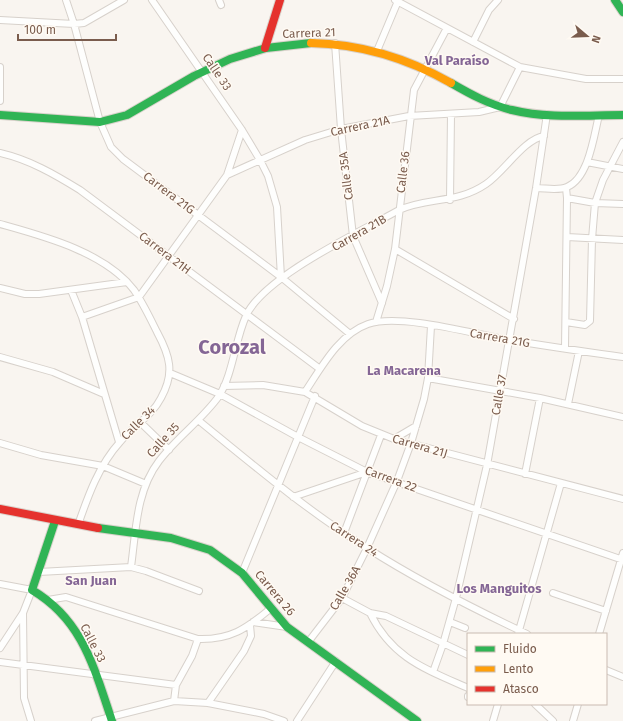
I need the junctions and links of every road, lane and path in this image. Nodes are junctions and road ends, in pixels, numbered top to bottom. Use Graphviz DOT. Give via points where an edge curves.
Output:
graph roads {
  1 [pos="66,0"];
  2 [pos="124,0"];
  3 [pos="152,0"];
  4 [pos="280,0"];
  5 [pos="397,0"];
  6 [pos="498,0"];
  7 [pos="615,0"];
  8 [pos="623,12"];
  9 [pos="0,20"];
  10 [pos="74,24"];
  11 [pos="446,28"];
  12 [pos="473,42"];
  13 [pos="335,43"];
  14 [pos="265,48"];
  15 [pos="377,51"];
  16 [pos="0,67"];
  17 [pos="520,67"];
  18 [pos="424,68"];
  19 [pos="203,73"];
  20 [pos="623,79"];
  21 [pos="0,101"];
  22 [pos="500,108"];
  23 [pos="451,114"];
  24 [pos="547,114"];
  25 [pos="0,115"];
  26 [pos="599,115"];
  27 [pos="623,115"];
  28 [pos="409,116"];
  29 [pos="100,122"];
  30 [pos="341,129"];
  31 [pos="242,130"];
  32 [pos="544,136"];
  33 [pos="623,142"];
  34 [pos="0,153"];
  35 [pos="260,160"];
  36 [pos="586,162"];
  37 [pos="609,167"];
  38 [pos="623,169"];
  39 [pos="227,175"];
  40 [pos="536,188"];
  41 [pos="566,188"];
  42 [pos="567,198"];
  43 [pos="450,200"];
  44 [pos="595,203"];
  45 [pos="623,204"];
  46 [pos="398,210"];
  47 [pos="197,214"];
  48 [pos="0,224"];
  49 [pos="353,236"];
  50 [pos="566,237"];
  51 [pos="592,239"];
  52 [pos="623,240"];
  53 [pos="394,249"];
  54 [pos="169,255"];
  55 [pos="281,277"];
  56 [pos="127,282"];
  57 [pos="0,288"];
  58 [pos="71,290"];
  59 [pos="139,297"];
  60 [pos="382,304"];
  61 [pos="246,315"];
  62 [pos="82,317"];
  63 [pos="514,319"];
  64 [pos="376,322"];
  65 [pos="566,322"];
  66 [pos="431,326"];
  67 [pos="350,334"];
  68 [pos="510,340"];
  69 [pos="565,348"];
  70 [pos="579,351"];
  71 [pos="0,357"];
  72 [pos="623,357"];
  73 [pos="320,369"];
  74 [pos="170,373"];
  75 [pos="428,378"];
  76 [pos="224,386"];
  77 [pos="499,390"];
  78 [pos="305,392"];
  79 [pos="104,394"];
  80 [pos="220,394"];
  81 [pos="314,396"];
  82 [pos="540,398"];
  83 [pos="568,404"];
  84 [pos="623,417"];
  85 [pos="198,420"];
  86 [pos="140,422"];
  87 [pos="416,426"];
  88 [pos="381,435"];
  89 [pos="298,437"];
  90 [pos="394,439"];
  91 [pos="120,442"];
  92 [pos="0,443"];
  93 [pos="411,443"];
  94 [pos="169,450"];
  95 [pos="488,465"];
  96 [pos="102,466"];
  97 [pos="367,472"];
  98 [pos="525,474"];
  99 [pos="397,481"];
  100 [pos="561,483"];
  101 [pos="146,484"];
  102 [pos="278,486"];
  103 [pos="294,497"];
  104 [pos="623,498"];
  105 [pos="0,508"];
  106 [pos="478,510"];
  107 [pos="55,520"];
  108 [pos="78,525"];
  109 [pos="344,533"];
  110 [pos="136,534"];
  111 [pos="547,535"];
  112 [pos="367,548"];
  113 [pos="622,558"];
  114 [pos="131,567"];
  115 [pos="39,572"];
  116 [pos="242,573"];
  117 [pos="0,584"];
  118 [pos="32,590"];
  119 [pos="199,591"];
  120 [pos="553,593"];
  121 [pos="342,598"];
  122 [pos="456,598"];
  123 [pos="48,600"];
  124 [pos="270,609"];
  125 [pos="606,611"];
  126 [pos="23,613"];
  127 [pos="370,613"];
  128 [pos="450,622"];
  129 [pos="252,624"];
  130 [pos="287,627"];
  131 [pos="465,628"];
  132 [pos="519,632"];
  133 [pos="599,633"];
  134 [pos="198,639"];
  135 [pos="309,641"];
  136 [pos="443,644"];
  137 [pos="0,648"];
  138 [pos="467,654"];
  139 [pos="336,661"];
  140 [pos="0,662"];
  141 [pos="24,666"];
  142 [pos="607,670"];
  143 [pos="433,672"];
  144 [pos="96,676"];
  145 [pos="623,677"];
  146 [pos="176,685"];
  147 [pos="467,688"];
  148 [pos="174,701"];
  149 [pos="208,703"];
  150 [pos="498,705"];
  151 [pos="536,705"];
  152 [pos="578,705"];
  153 [pos="111,718"];
  154 [pos="31,721"];
  155 [pos="95,721"];
  156 [pos="284,721"];
  157 [pos="296,721"];
  158 [pos="417,721"];
  159 [pos="493,721"];
  160 [pos="553,721"];
  161 [pos="573,721"];
  1 -- 10 [label="street, Carrera 21G"];
  2 -- 10 [label="street" via="84,22"];
  3 -- 19 [label="street, Calle 33"];
  4 -- 14 [label="main road"];
  5 -- 11 [label="street"];
  5 -- 15 [label="street"];
  6 -- 12 [label="street" via="489,10"];
  7 -- 8 [label="main road"];
  9 -- 10 [label="street"];
  10 -- 29 [label="street, Carrera 21G"];
  11 -- 12 [label="street"];
  11 -- 18 [label="street, Calle 36"];
  12 -- 17 [label="street"];
  13 -- 14 [label="main road, Carrera 21" via="291,44"];
  13 -- 15 [label="main road, Carrera 21"];
  13 -- 30 [label="street, Calle 35A"];
  14 -- 19 [label="main road, Carrera 21" via="237,57"];
  15 -- 18 [label="main road, Carrera 21"];
  16 -- 21 [label="street"];
  17 -- 20 [label="street" via="571,77"];
  17 -- 22 [label="street"];
  18 -- 22 [label="main road, Carrera 21"];
  18 -- 28 [label="street, Calle 36" via="414,90"];
  19 -- 29 [label="main road, Carrera 21" via="128,115"];
  19 -- 31 [label="street, Calle 33"];
  22 -- 23 [label="street, Carrera 21A"];
  22 -- 24 [label="main road, Carrera 21"];
  23 -- 28 [label="street, Carrera 21A"];
  23 -- 43 [label="street"];
  24 -- 26 [label="main road, Carrera 21"];
  24 -- 32 [label="street, Calle 37"];
  25 -- 29 [label="main road, Carrera 21"];
  26 -- 27 [label="main road, Carrera 21"];
  26 -- 36 [label="street"];
  28 -- 30 [label="street, Carrera 21A"];
  28 -- 46 [label="street, Calle 36"];
  29 -- 47 [label="street, Carrera 21G" via="110,147"];
  30 -- 35 [label="street, Carrera 21A" via="305,140"];
  30 -- 49 [label="street, Calle 35A"];
  31 -- 35 [label="street, Calle 33"];
  31 -- 39 [label="street, Carrera 21A"];
  32 -- 40 [label="street, Calle 37"];
  32 -- 43 [label="street, Carrera 21B" via="532,140 486,184"];
  33 -- 37 [label="street"];
  34 -- 54 [label="street, Carrera 21H" via="42,167 80,190"];
  35 -- 39 [label="street, Carrera 21A"];
  35 -- 55 [label="street, Calle 33" via="271,184 276,207"];
  36 -- 37 [label="street"];
  36 -- 41 [label="street" via="578,180"];
  37 -- 38 [label="street"];
  37 -- 44 [label="street"];
  39 -- 47 [label="street, Carrera 21A"];
  40 -- 41 [label="street"];
  40 -- 63 [label="street, Calle 37"];
  41 -- 42 [label="street"];
  42 -- 44 [label="street"];
  42 -- 50 [label="street"];
  43 -- 46 [label="street, Carrera 21B" via="419,203"];
  44 -- 45 [label="street"];
  44 -- 51 [label="street"];
  46 -- 49 [label="street, Carrera 21B"];
  46 -- 53 [label="street, Calle 36"];
  47 -- 54 [label="street, Carrera 21A"];
  47 -- 55 [label="street, Carrera 21G"];
  48 -- 56 [label="street" via="55,240 116,271"];
  49 -- 55 [label="street, Carrera 21B"];
  49 -- 60 [label="street, Calle 35A"];
  50 -- 51 [label="street"];
  50 -- 65 [label="street"];
  51 -- 52 [label="street"];
  51 -- 65 [label="street" via="590,321 585,325"];
  53 -- 60 [label="street, Calle 36"];
  53 -- 63 [label="street"];
  54 -- 59 [label="street, Carrera 21A"];
  54 -- 61 [label="street, Carrera 21H"];
  55 -- 61 [label="street, Carrera 21B"];
  55 -- 67 [label="street, Carrera 21G"];
  56 -- 58 [label="street"];
  56 -- 59 [label="street"];
  57 -- 58 [label="street" via="25,294"];
  58 -- 62 [label="street"];
  59 -- 62 [label="street"];
  59 -- 74 [label="street, Calle 34" via="166,352"];
  60 -- 64 [label="street, Calle 36"];
  61 -- 73 [label="street, Carrera 21H"];
  61 -- 76 [label="street, Carrera 21B"];
  62 -- 79 [label="street"];
  63 -- 68 [label="street, Calle 37"];
  64 -- 66 [label="street, Carrera 21G" via="405,322"];
  64 -- 67 [label="street"];
  65 -- 69 [label="street"];
  66 -- 68 [label="street, Carrera 21G"];
  66 -- 75 [label="street, Calle 36A"];
  67 -- 73 [label="street"];
  68 -- 69 [label="street, Carrera 21G"];
  68 -- 77 [label="street, Calle 37"];
  69 -- 70 [label="street, Carrera 21G"];
  70 -- 72 [label="street, Carrera 21G"];
  70 -- 83 [label="street"];
  71 -- 79 [label="street" via="53,372"];
  73 -- 78 [label="street"];
  74 -- 80 [label="street, Carrera 22"];
  74 -- 86 [label="street, Calle 34" via="161,399"];
  75 -- 77 [label="street"];
  75 -- 87 [label="street, Calle 36A"];
  76 -- 78 [label="street, Carrera 21J" via="263,385"];
  76 -- 80 [label="street, Calle 35"];
  77 -- 82 [label="street"];
  77 -- 95 [label="street, Calle 37"];
  78 -- 81 [label="street, Carrera 21J"];
  79 -- 91 [label="street"];
  80 -- 85 [label="street, Calle 35"];
  80 -- 89 [label="street, Carrera 22"];
  81 -- 88 [label="street, Carrera 21J" via="345,417"];
  81 -- 89 [label="street"];
  82 -- 83 [label="street"];
  82 -- 98 [label="street"];
  83 -- 84 [label="street"];
  85 -- 94 [label="street, Calle 35"];
  85 -- 102 [label="street, Carrera 24"];
  86 -- 91 [label="street, Calle 34"];
  86 -- 94 [label="street"];
  87 -- 90 [label="street"];
  87 -- 93 [label="street, Calle 36A"];
  88 -- 90 [label="street, Carrera 21J"];
  88 -- 97 [label="street"];
  89 -- 97 [label="street, Carrera 22"];
  89 -- 102 [label="street"];
  90 -- 93 [label="street, Carrera 21J"];
  91 -- 96 [label="street, Calle 34"];
  92 -- 96 [label="street" via="41,455"];
  93 -- 95 [label="street, Carrera 21J"];
  93 -- 99 [label="street, Calle 36A"];
  94 -- 101 [label="street, Calle 35" via="153,470"];
  95 -- 98 [label="street, Carrera 21J"];
  95 -- 106 [label="street, Calle 37"];
  96 -- 101 [label="street"];
  96 -- 108 [label="street, Calle 34"];
  97 -- 99 [label="street, Carrera 22"];
  97 -- 103 [label="street"];
  97 -- 109 [label="street"];
  98 -- 100 [label="street, Carrera 21J"];
  99 -- 106 [label="street, Carrera 22"];
  99 -- 112 [label="street, Calle 36A"];
  100 -- 104 [label="street, Carrera 21J"];
  100 -- 111 [label="street"];
  101 -- 110 [label="street, Calle 35" via="138,512"];
  102 -- 103 [label="street, Carrera 24"];
  102 -- 116 [label="street"];
  103 -- 109 [label="street, Carrera 24"];
  105 -- 107 [label="main road, Carrera 26"];
  106 -- 111 [label="street, Carrera 22"];
  106 -- 122 [label="street, Calle 37"];
  107 -- 108 [label="main road, Carrera 26"];
  107 -- 115 [label="main road"];
  108 -- 110 [label="main road, Carrera 26"];
  109 -- 112 [label="street, Carrera 24"];
  110 -- 114 [label="street, Calle 35"];
  110 -- 116 [label="main road, Carrera 26" via="192,543 210,550"];
  111 -- 113 [label="street, Carrera 22"];
  111 -- 132 [label="street"];
  112 -- 121 [label="street, Calle 36A"];
  112 -- 122 [label="street, Carrera 24"];
  113 -- 125 [label="street"];
  114 -- 115 [label="street"];
  114 -- 119 [label="street"];
  115 -- 118 [label="main road"];
  116 -- 124 [label="main road, Carrera 26"];
  117 -- 118 [label="street"];
  118 -- 123 [label="main road, Calle 33"];
  118 -- 126 [label="street"];
  120 -- 125 [label="street"];
  121 -- 127 [label="street"];
  121 -- 135 [label="street, Calle 36A"];
  122 -- 128 [label="street, Calle 37"];
  122 -- 132 [label="street, Carrera 24"];
  123 -- 134 [label="street" via="66,597"];
  123 -- 144 [label="main road, Calle 33" via="59,610 79,638"];
  124 -- 129 [label="street"];
  124 -- 130 [label="main road, Carrera 26"];
  125 -- 133 [label="street"];
  126 -- 137 [label="street"];
  126 -- 141 [label="street"];
  127 -- 136 [label="street" via="386,616"];
  127 -- 143 [label="street" via="378,630 401,655"];
  128 -- 131 [label="street"];
  128 -- 136 [label="street, Calle 37"];
  129 -- 130 [label="street"];
  129 -- 134 [label="street" via="219,639"];
  129 -- 149 [label="street" via="251,636 244,651"];
  130 -- 135 [label="main road, Carrera 26"];
  134 -- 146 [label="street"];
  135 -- 139 [label="main road, Carrera 26"];
  136 -- 138 [label="street"];
  136 -- 143 [label="street, Calle 37"];
  139 -- 157 [label="street"];
  139 -- 158 [label="main road, Carrera 26"];
  140 -- 141 [label="street"];
  141 -- 144 [label="street"];
  141 -- 154 [label="street" via="24,698"];
  142 -- 145 [label="street"];
  143 -- 147 [label="street"];
  144 -- 146 [label="street"];
  144 -- 153 [label="main road, Calle 33"];
  146 -- 148 [label="street"];
  148 -- 149 [label="street"];
  148 -- 153 [label="street"];
  149 -- 156 [label="street" via="264,714"];
  150 -- 159 [label="street"];
  151 -- 160 [label="street"];
  152 -- 161 [label="street"];
  153 -- 155 [label="street"];
}
